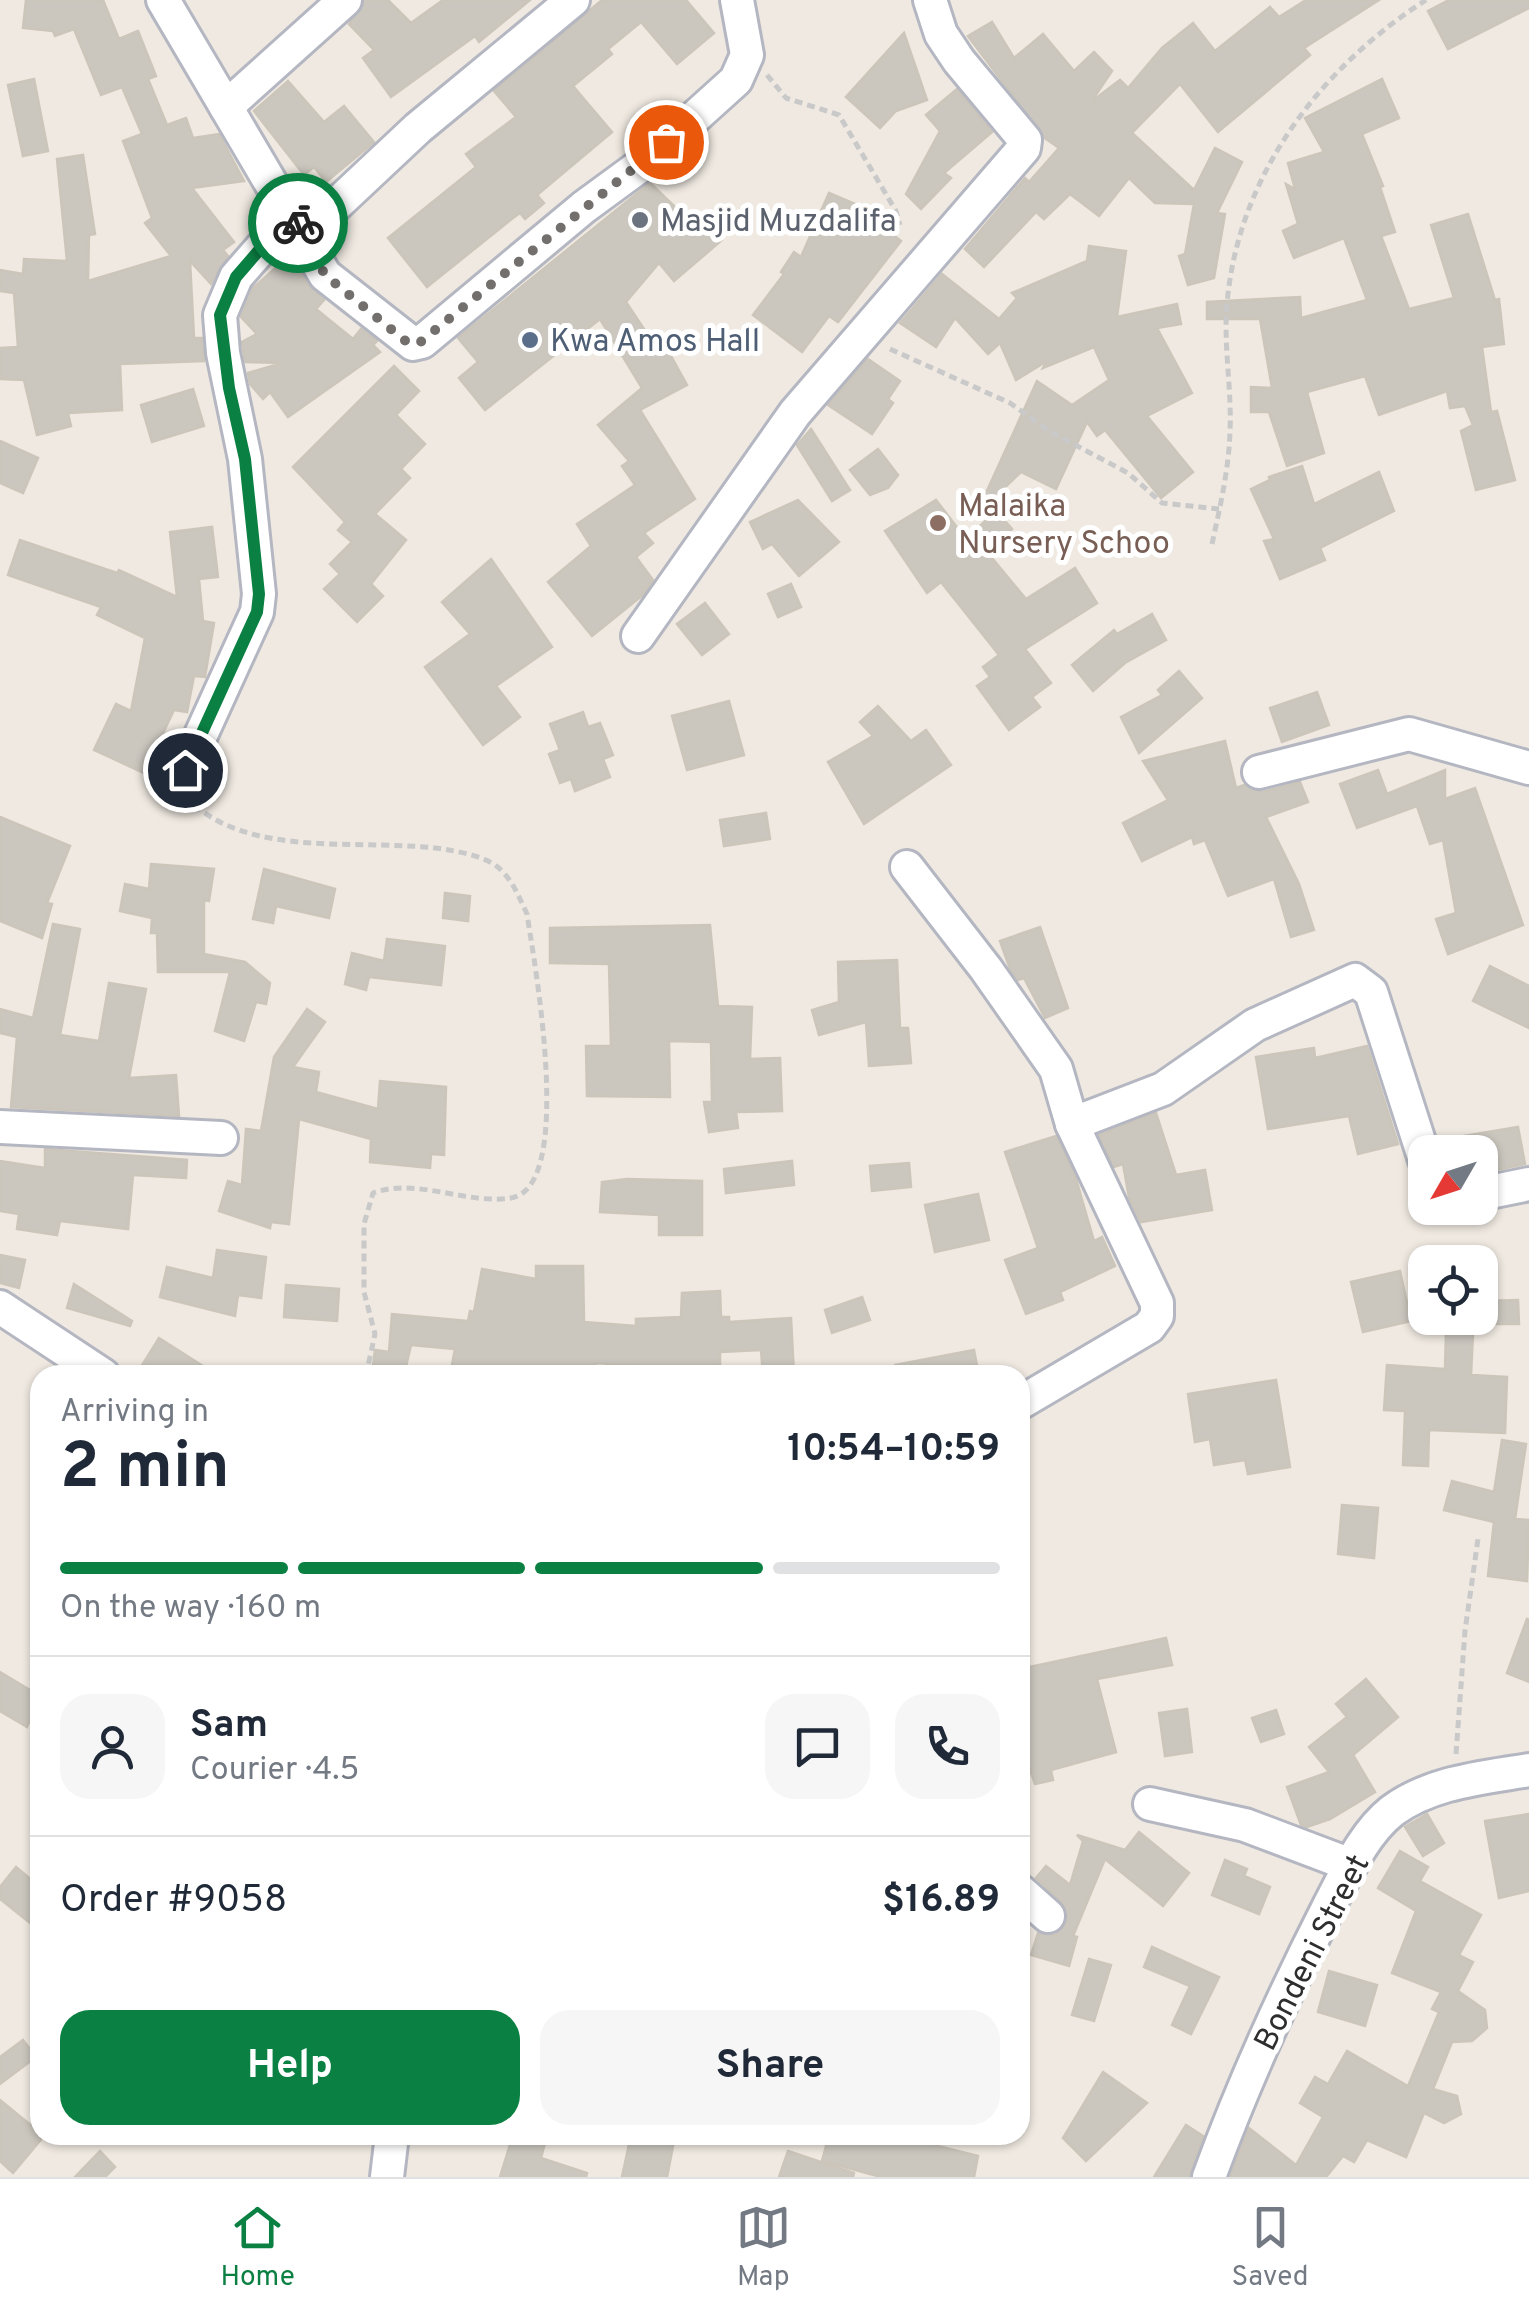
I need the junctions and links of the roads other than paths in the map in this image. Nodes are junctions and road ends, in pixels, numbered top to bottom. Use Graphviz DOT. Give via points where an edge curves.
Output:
graph roads {
  1 [pos="164,0"];
  2 [pos="345,0"];
  3 [pos="573,0"];
  4 [pos="736,0"];
  5 [pos="930,0"];
  6 [pos="226,106"];
  7 [pos="298,224"];
  8 [pos="638,636"];
  9 [pos="1529,768"];
  10 [pos="185,770"];
  11 [pos="1259,772"];
  12 [pos="907,866"];
  13 [pos="1072,1124"];
  14 [pos="0,1127"];
  15 [pos="1417,1135"];
  16 [pos="221,1138"];
  17 [pos="1529,1184"];
  18 [pos="1498,1190"];
  19 [pos="0,1308"];
  20 [pos="88,1365"];
  21 [pos="1030,1397"];
  22 [pos="1529,1770"];
  23 [pos="1150,1804"];
  24 [pos="1351,1865"];
  25 [pos="1030,1900"];
  26 [pos="1048,1916"];
  27 [pos="391,2145"];
  28 [pos="387,2177"];
  29 [pos="1209,2177"];
  1 -- 6 [label="street"];
  2 -- 6 [label="street"];
  3 -- 7 [label="street"];
  4 -- 7 [label="street" via="747,55 736,80 644,163 418,344 338,289 316,263"];
  5 -- 8 [label="street" via="941,34 1026,144 796,413"];
  6 -- 7 [label="street"];
  7 -- 10 [label="street" via="236,277 220,315 259,594 257,612"];
  9 -- 11 [label="street" via="1408,734"];
  12 -- 13 [label="street" via="1056,1069"];
  13 -- 15 [label="street" via="1163,1089 1255,1024 1361,981 1371,992"];
  13 -- 21 [label="street" via="1157,1316 1149,1328"];
  14 -- 16 [label="street"];
  17 -- 18 [label="street"];
  19 -- 20 [label="street"];
  22 -- 24 [label="street, Bondeni Street" via="1453,1782 1394,1810"];
  23 -- 24 [label="street" via="1245,1825"];
  24 -- 29 [label="street, Bondeni Street" via="1299,1964"];
  25 -- 26 [label="street"];
  27 -- 28 [label="street"];
}
